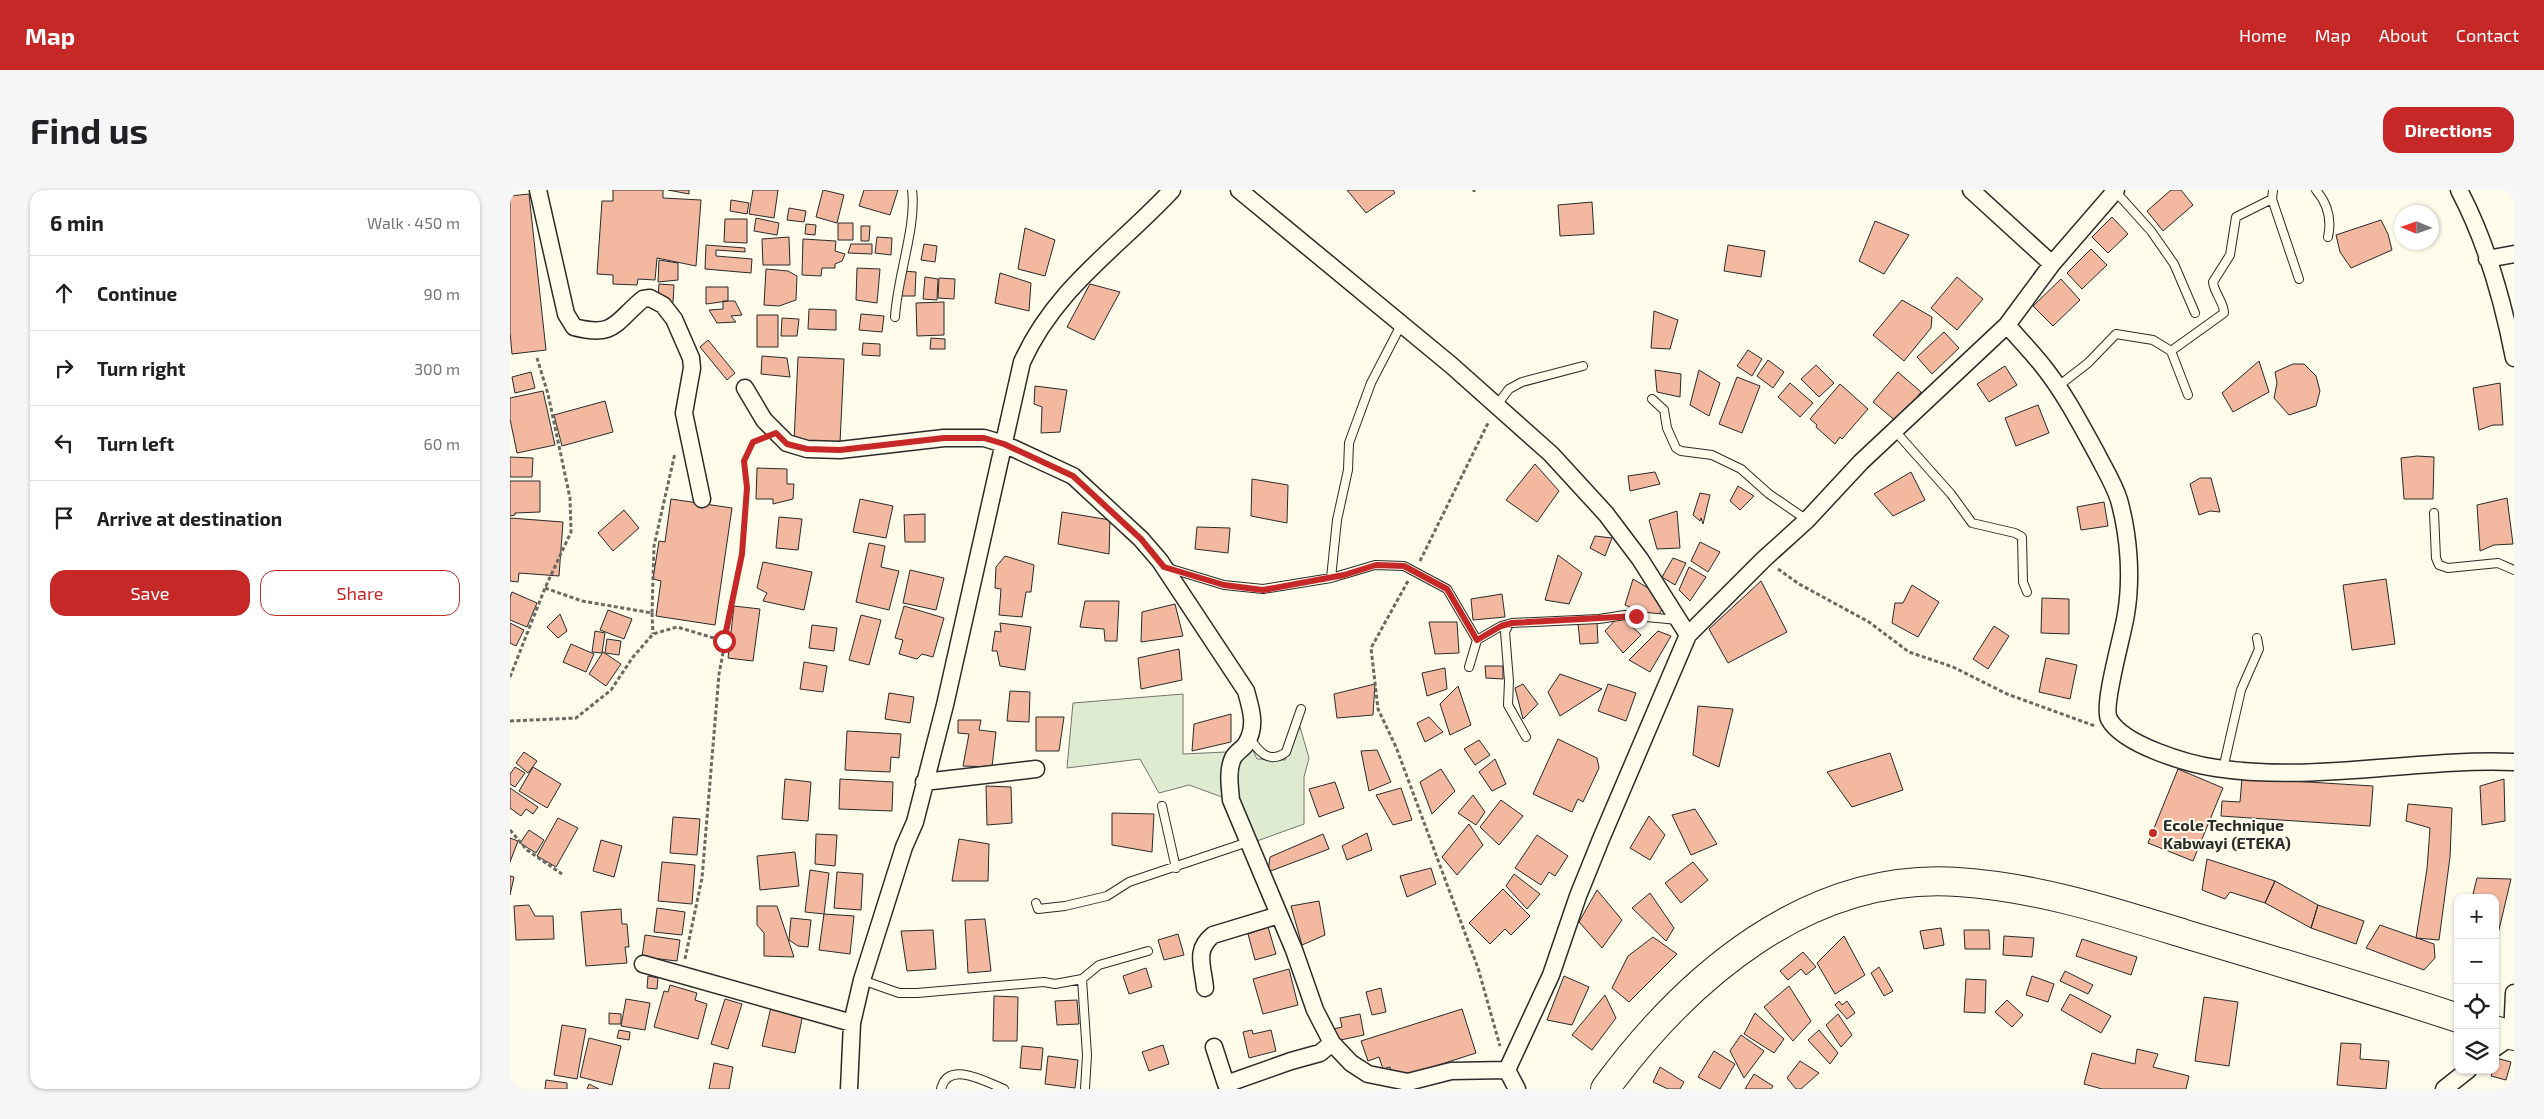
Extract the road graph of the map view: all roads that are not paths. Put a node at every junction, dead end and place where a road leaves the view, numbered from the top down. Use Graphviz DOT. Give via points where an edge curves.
graph roads {
  1 [pos="538,190"];
  2 [pos="912,190"];
  3 [pos="1172,190"];
  4 [pos="1239,190"];
  5 [pos="1971,190"];
  6 [pos="2115,190"];
  7 [pos="2273,190"];
  8 [pos="2316,190"];
  9 [pos="2459,190"];
  10 [pos="2272,199"];
  11 [pos="2328,237"];
  12 [pos="2514,254"];
  13 [pos="2487,259"];
  14 [pos="2052,264"];
  15 [pos="2300,279"];
  16 [pos="2195,313"];
  17 [pos="895,317"];
  18 [pos="1401,325"];
  19 [pos="2007,325"];
  20 [pos="2171,351"];
  21 [pos="2514,358"];
  22 [pos="1583,366"];
  23 [pos="2057,386"];
  24 [pos="745,388"];
  25 [pos="2188,395"];
  26 [pos="1652,399"];
  27 [pos="1497,404"];
  28 [pos="1895,431"];
  29 [pos="1004,444"];
  30 [pos="702,499"];
  31 [pos="2434,513"];
  32 [pos="1807,520"];
  33 [pos="1164,567"];
  34 [pos="2514,570"];
  35 [pos="1331,578"];
  36 [pos="2027,592"];
  37 [pos="1680,620"];
  38 [pos="1509,624"];
  39 [pos="1688,635"];
  40 [pos="2257,638"];
  41 [pos="1477,640"];
  42 [pos="1469,667"];
  43 [pos="1302,709"];
  44 [pos="1526,736"];
  45 [pos="1250,737"];
  46 [pos="2514,762"];
  47 [pos="2223,768"];
  48 [pos="1036,769"];
  49 [pos="924,782"];
  50 [pos="1162,806"];
  51 [pos="1248,842"];
  52 [pos="1176,868"];
  53 [pos="1036,903"];
  54 [pos="1279,915"];
  55 [pos="1148,951"];
  56 [pos="643,964"];
  57 [pos="1082,979"];
  58 [pos="862,980"];
  59 [pos="1206,988"];
  60 [pos="2514,993"];
  61 [pos="2454,1017"];
  62 [pos="852,1023"];
  63 [pos="2504,1038"];
  64 [pos="1332,1043"];
  65 [pos="1214,1047"];
  66 [pos="1507,1070"];
  67 [pos="2463,1074"];
  68 [pos="1224,1087"];
  69 [pos="849,1089"];
  70 [pos="941,1089"];
  71 [pos="1004,1089"];
  72 [pos="1085,1089"];
  73 [pos="1517,1089"];
  74 [pos="1605,1089"];
  75 [pos="2444,1089"];
  1 -- 30 [label="street" via="566,314 574,327 589,331 610,330 643,298 663,305 674,319 691,358 684,413"];
  2 -- 17 [label="lane" via="910,227 896,294"];
  3 -- 29 [label="street" via="1081,276 1042,325 1022,362"];
  4 -- 18 [label="street"];
  5 -- 14 [label="street"];
  6 -- 14 [label="street"];
  6 -- 16 [label="lane" via="2151,231 2174,264"];
  7 -- 10 [label="lane"];
  8 -- 11 [label="lane" via="2331,222"];
  9 -- 13 [label="street"];
  10 -- 15 [label="lane"];
  10 -- 20 [label="lane" via="2236,216 2230,255 2213,282 2224,313"];
  12 -- 13 [label="street"];
  13 -- 21 [label="street"];
  14 -- 19 [label="street"];
  18 -- 27 [label="street"];
  18 -- 35 [label="lane" via="1371,383 1349,443 1348,470 1337,520"];
  19 -- 23 [label="street"];
  19 -- 28 [label="street"];
  20 -- 23 [label="lane" via="2153,340 2116,334"];
  20 -- 25 [label="lane"];
  22 -- 27 [label="lane" via="1522,382 1509,389"];
  23 -- 47 [label="street" via="2081,424 2118,498 2127,541 2127,612 2108,695 2110,720 2131,738 2170,756"];
  24 -- 29 [label="street" via="764,420 787,444 807,449 840,450 944,438 984,438"];
  26 -- 32 [label="lane" via="1664,410 1667,428 1676,448 1712,455 1741,468 1769,494"];
  27 -- 37 [label="street" via="1551,454 1606,514"];
  28 -- 32 [label="street"];
  28 -- 36 [label="lane" via="1951,494 1972,523 2022,537 2023,582"];
  29 -- 33 [label="street" via="1073,476 1141,539"];
  29 -- 49 [label="street" via="962,638"];
  31 -- 34 [label="lane" via="2439,565 2448,568 2498,563"];
  32 -- 39 [label="street"];
  33 -- 35 [label="lane" via="1224,585 1263,590"];
  33 -- 45 [label="street" via="1246,691 1253,714"];
  35 -- 41 [label="lane" via="1368,566 1404,566 1447,589"];
  37 -- 38 [label="lane" via="1625,615"];
  37 -- 39 [label="street"];
  38 -- 41 [label="lane"];
  38 -- 44 [label="lane" via="1505,632 1508,705"];
  39 -- 66 [label="street" via="1578,896 1551,975"];
  40 -- 47 [label="lane" via="2259,649 2241,690"];
  41 -- 42 [label="lane"];
  43 -- 45 [label="lane" via="1286,752 1280,757 1267,757 1261,753"];
  45 -- 51 [label="street" via="1233,757 1229,777 1231,800"];
  46 -- 47 [label="street" via="2443,763 2319,772"];
  48 -- 49 [label="street"];
  49 -- 58 [label="street"];
  50 -- 52 [label="lane"];
  51 -- 52 [label="lane"];
  51 -- 54 [label="street"];
  52 -- 53 [label="lane" via="1129,882 1107,896 1087,902 1038,909"];
  54 -- 59 [label="street" via="1213,935 1205,942 1200,950"];
  54 -- 64 [label="street" via="1315,1010"];
  55 -- 57 [label="lane" via="1099,965"];
  56 -- 62 [label="street"];
  57 -- 58 [label="lane" via="1055,984 1044,982 917,993 899,993"];
  57 -- 72 [label="lane" via="1088,1055"];
  58 -- 62 [label="street"];
  60 -- 63 [label="street"];
  61 -- 74 [label="highway" via="2108,911 2004,888 1958,882 1923,882 1886,886 1851,895 1808,910 1773,928 1709,973 1681,998"];
  62 -- 69 [label="street"];
  64 -- 66 [label="street" via="1351,1063 1368,1074 1408,1082 1451,1070"];
  64 -- 68 [label="street" via="1320,1053 1291,1060"];
  65 -- 68 [label="street"];
  66 -- 73 [label="street"];
  67 -- 75 [label="street"];
  70 -- 71 [label="lane" via="946,1078 954,1074 982,1079"];
}
